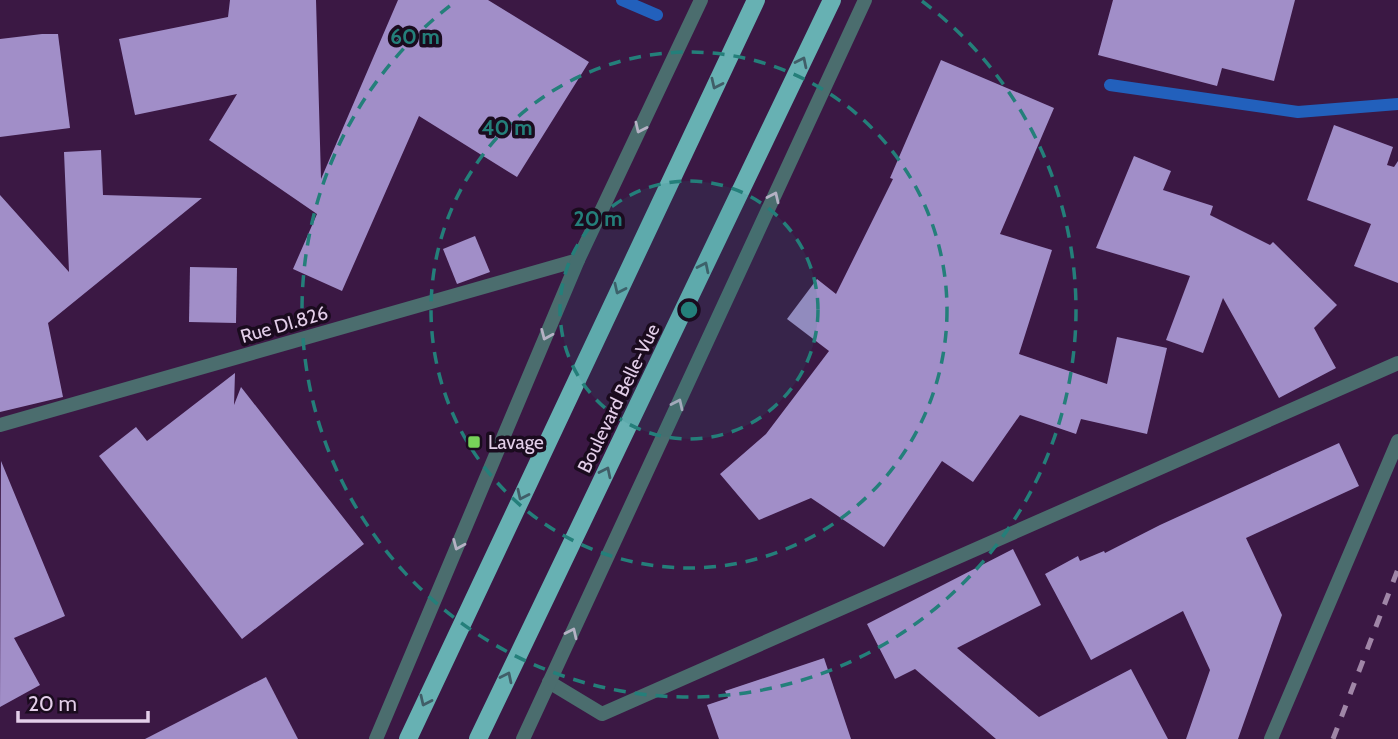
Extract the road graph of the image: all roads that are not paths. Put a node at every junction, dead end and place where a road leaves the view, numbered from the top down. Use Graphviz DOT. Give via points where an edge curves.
graph roads {
  1 [pos="701,0"];
  2 [pos="756,0"];
  3 [pos="832,0"];
  4 [pos="865,0"];
  5 [pos="578,260"];
  6 [pos="1398,363"];
  7 [pos="0,425"];
  8 [pos="1398,442"];
  9 [pos="549,682"];
  10 [pos="376,739"];
  11 [pos="408,739"];
  12 [pos="478,739"];
  13 [pos="523,739"];
  14 [pos="1271,739"];
  1 -- 5 [label="street, one-way"];
  2 -- 11 [label="main road, one-way"];
  12 -- 3 [label="main road, Boulevard Belle-Vue, one-way"];
  9 -- 4 [label="street, one-way"];
  5 -- 7 [label="street, Rue DI.826"];
  5 -- 10 [label="street, one-way"];
  6 -- 9 [label="street" via="602,714"];
  8 -- 14 [label="street"];
  9 -- 13 [label="street"];
}
